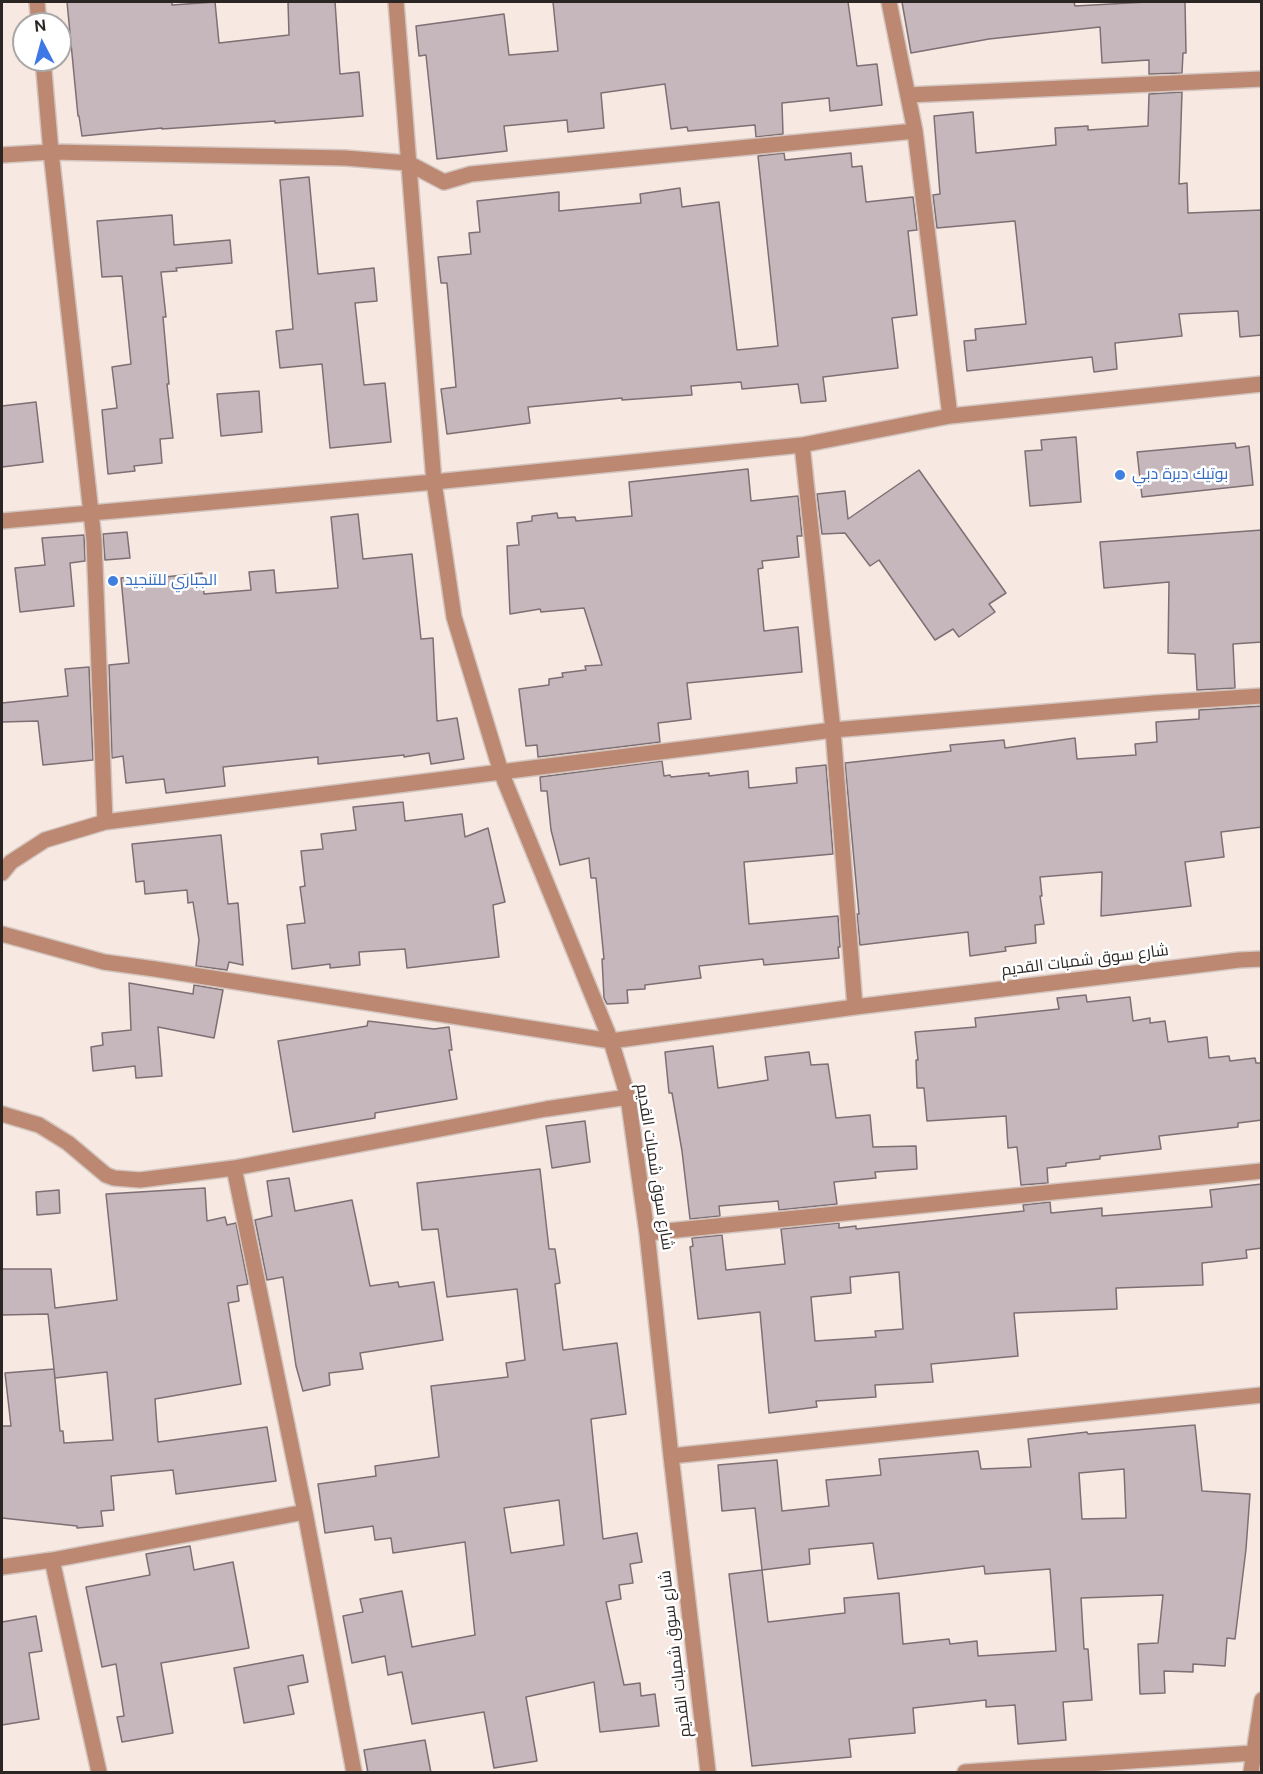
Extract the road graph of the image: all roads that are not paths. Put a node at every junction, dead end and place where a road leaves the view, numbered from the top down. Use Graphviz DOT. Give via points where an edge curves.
graph roads {
  1 [pos="396,2"];
  2 [pos="889,2"];
  3 [pos="44,72"];
  4 [pos="1262,79"];
  5 [pos="908,95"];
  6 [pos="915,131"];
  7 [pos="51,152"];
  8 [pos="2,155"];
  9 [pos="408,163"];
  10 [pos="1262,384"];
  11 [pos="950,416"];
  12 [pos="802,445"];
  13 [pos="434,482"];
  14 [pos="91,512"];
  15 [pos="2,521"];
  16 [pos="1262,696"];
  17 [pos="833,730"];
  18 [pos="501,772"];
  19 [pos="105,822"];
  20 [pos="2,873"];
  21 [pos="2,934"];
  22 [pos="1262,959"];
  23 [pos="855,1007"];
  24 [pos="611,1041"];
  25 [pos="628,1097"];
  26 [pos="2,1114"];
  27 [pos="234,1168"];
  28 [pos="1262,1171"];
  29 [pos="647,1233"];
  30 [pos="1262,1395"];
  31 [pos="671,1456"];
  32 [pos="305,1512"];
  33 [pos="52,1560"];
  34 [pos="2,1567"];
  35 [pos="1262,1700"];
  36 [pos="1253,1753"];
  37 [pos="99,1773"];
  38 [pos="354,1773"];
  39 [pos="708,1773"];
  40 [pos="965,1773"];
  41 [pos="1251,1773"];
  1 -- 9 [label="street"];
  2 -- 5 [label="street"];
  3 -- 7 [label="street"];
  4 -- 5 [label="street"];
  5 -- 6 [label="street"];
  6 -- 9 [label="street" via="471,174 444,182"];
  6 -- 11 [label="street"];
  7 -- 8 [label="street"];
  7 -- 9 [label="street" via="345,158"];
  7 -- 14 [label="street"];
  9 -- 13 [label="street"];
  10 -- 11 [label="street"];
  11 -- 12 [label="street"];
  12 -- 13 [label="street"];
  12 -- 17 [label="street"];
  13 -- 14 [label="street"];
  13 -- 18 [label="street" via="454,617"];
  14 -- 15 [label="street"];
  14 -- 19 [label="street"];
  16 -- 17 [label="street"];
  17 -- 18 [label="street"];
  17 -- 23 [label="street"];
  18 -- 19 [label="street"];
  18 -- 24 [label="street"];
  19 -- 20 [label="street" via="45,840 11,862"];
  21 -- 24 [label="street" via="104,962"];
  22 -- 23 [label="street, شارع سوق شمبات القديم"];
  23 -- 24 [label="street, شارع سوق شمبات القديم"];
  24 -- 25 [label="street, شارع سوق شمبات القديم"];
  25 -- 27 [label="street" via="546,1108"];
  25 -- 29 [label="street, شارع سوق شمبات القديم"];
  26 -- 27 [label="street" via="39,1125 114,1178 140,1180"];
  27 -- 32 [label="street"];
  28 -- 29 [label="street"];
  29 -- 31 [label="street, شارع سوق شمبات القديم"];
  30 -- 31 [label="street"];
  31 -- 39 [label="street, شارع سوق شمبات القديم"];
  32 -- 33 [label="street"];
  32 -- 38 [label="street"];
  33 -- 34 [label="street"];
  33 -- 37 [label="street"];
  35 -- 36 [label="street"];
  36 -- 40 [label="street"];
  36 -- 41 [label="street"];
}
